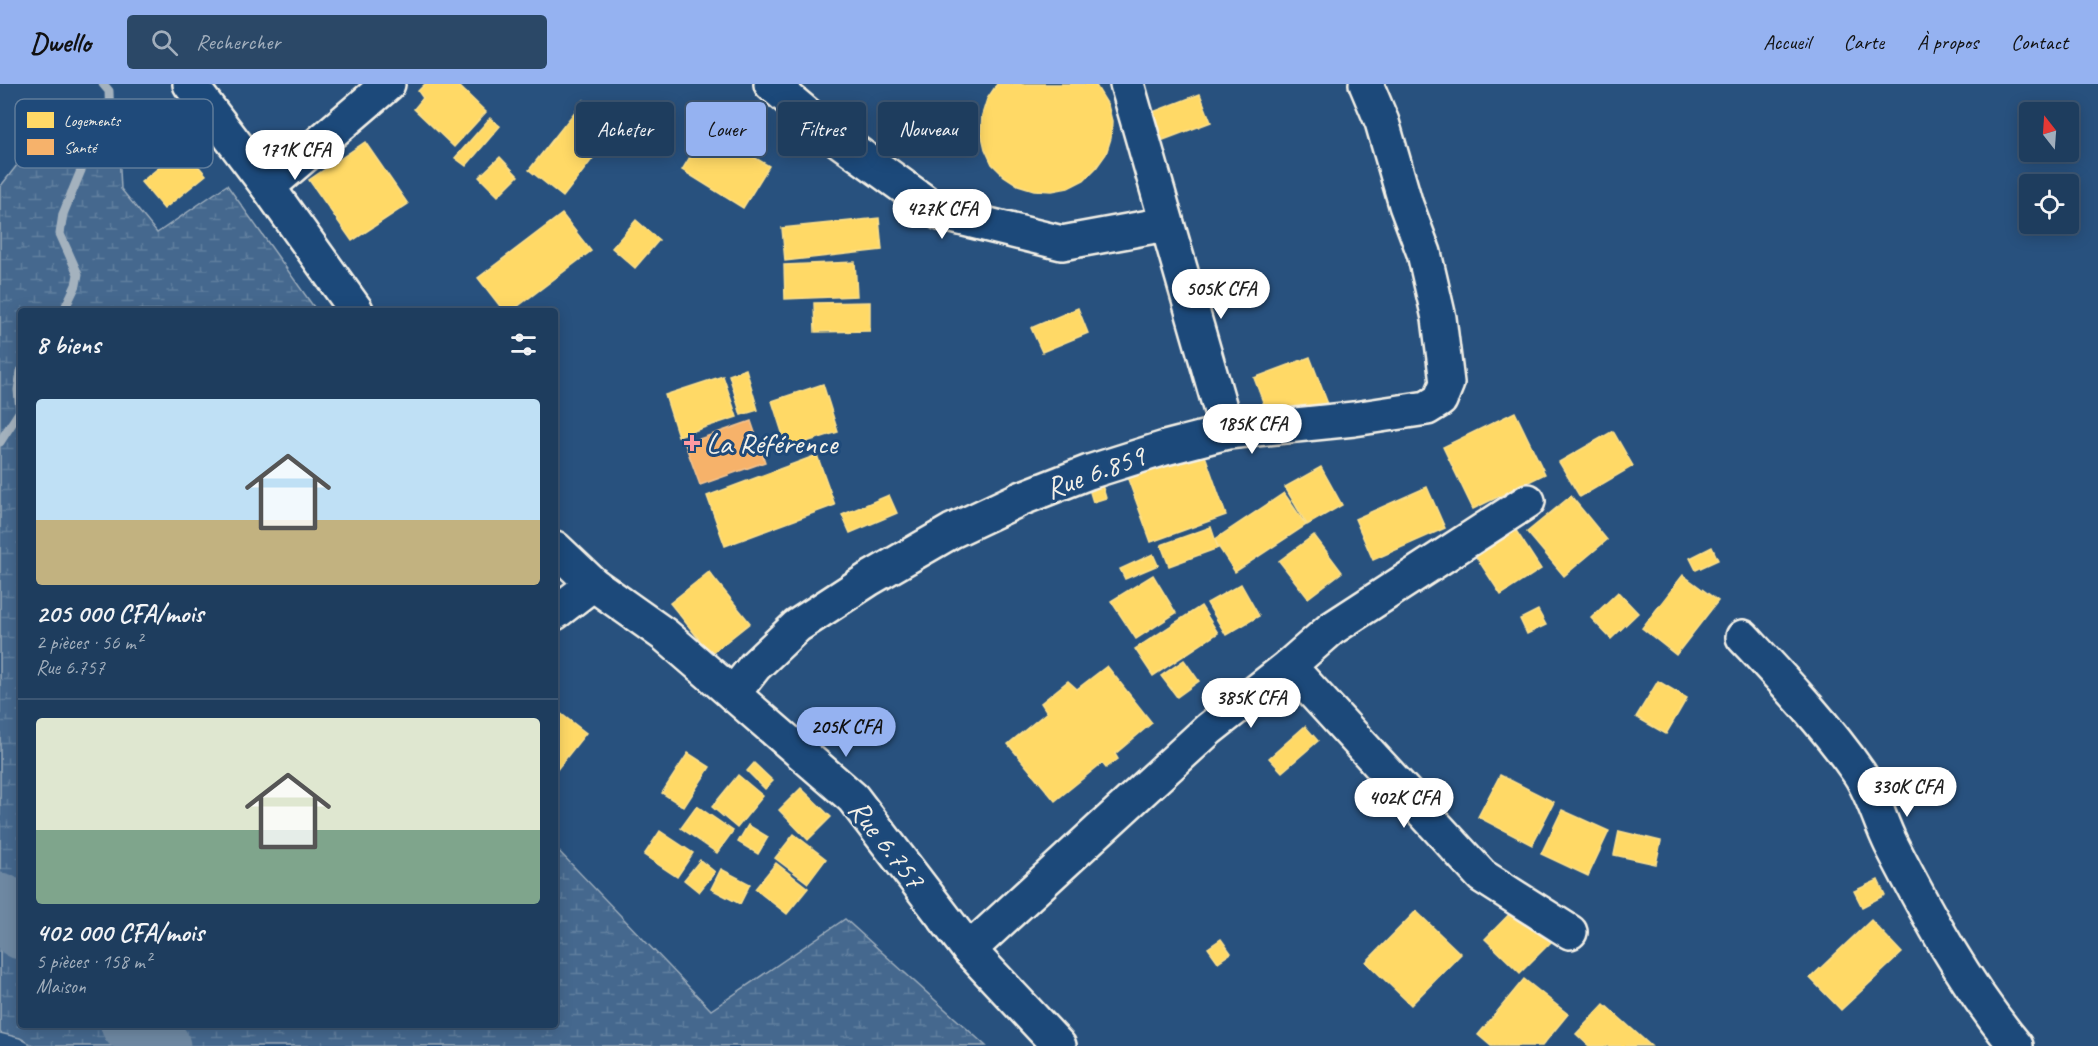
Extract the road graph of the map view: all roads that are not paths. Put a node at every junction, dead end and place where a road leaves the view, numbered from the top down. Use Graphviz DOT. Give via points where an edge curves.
graph roads {
  1 [pos="190,84"];
  2 [pos="388,84"];
  3 [pos="771,84"];
  4 [pos="1127,84"];
  5 [pos="1366,84"];
  6 [pos="201,99"];
  7 [pos="213,114"];
  8 [pos="268,187"];
  9 [pos="1166,224"];
  10 [pos="355,308"];
  11 [pos="1227,432"];
  12 [pos="1528,501"];
  13 [pos="558,551"];
  14 [pos="593,584"];
  15 [pos="558,611"];
  16 [pos="1743,637"];
  17 [pos="1289,666"];
  18 [pos="733,694"];
  19 [pos="1570,932"];
  20 [pos="969,950"];
  21 [pos="1059,1046"];
  22 [pos="2016,1046"];
  1 -- 6 [label="street"];
  2 -- 8 [label="street"];
  3 -- 9 [label="street" via="829,133 940,213 1062,243"];
  4 -- 9 [label="street"];
  5 -- 11 [label="street, Rue 6.859" via="1424,253 1439,318 1447,382 1440,400 1427,408 1354,419"];
  7 -- 8 [label="street"];
  8 -- 10 [label="street"];
  9 -- 11 [label="street"];
  11 -- 18 [label="street, Rue 6.859" via="1089,472 952,531 797,626 755,666"];
  12 -- 17 [label="street" via="1330,629"];
  13 -- 14 [label="street, Rue 6.757"];
  14 -- 15 [label="street"];
  14 -- 18 [label="street, Rue 6.757" via="665,635"];
  16 -- 22 [label="street" via="1802,701 1860,775 1891,843 1949,950"];
  17 -- 19 [label="street" via="1482,876"];
  17 -- 20 [label="street" via="1209,729"];
  18 -- 20 [label="street, Rue 6.757" via="853,798"];
  20 -- 21 [label="street, Rue 6.757"];
}
